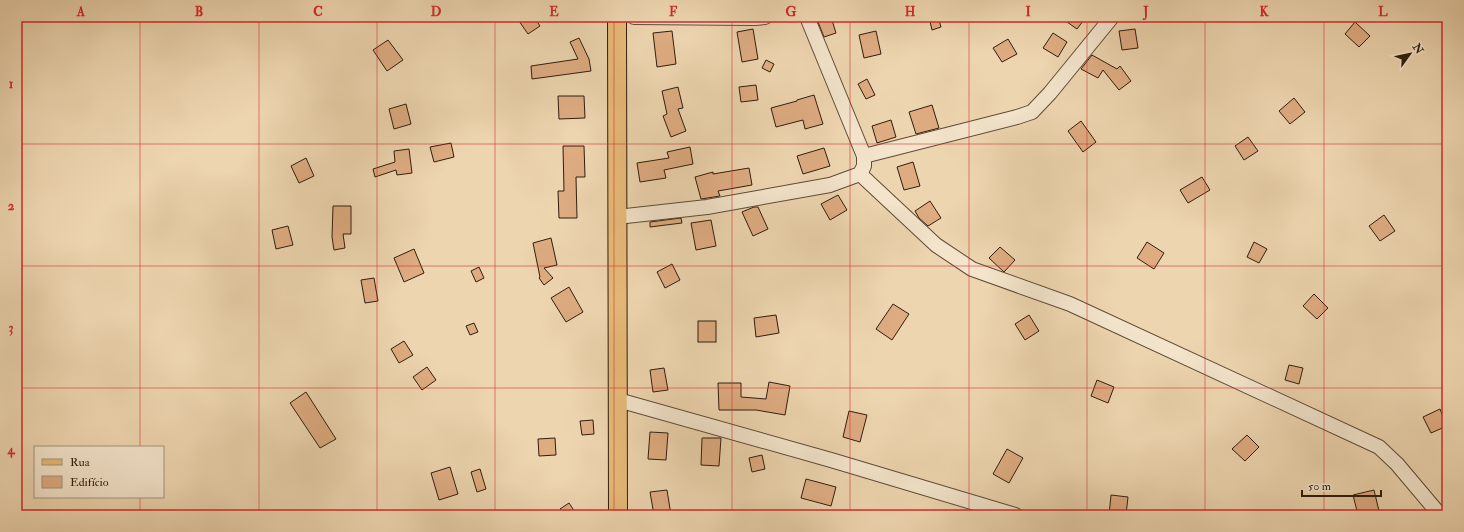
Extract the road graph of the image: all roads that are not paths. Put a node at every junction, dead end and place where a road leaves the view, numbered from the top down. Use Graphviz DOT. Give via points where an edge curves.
graph roads {
  1 [pos="617,17"];
  2 [pos="634,17"];
  3 [pos="765,17"];
  4 [pos="807,17"];
  5 [pos="1112,17"];
  6 [pos="864,156"];
  7 [pos="860,174"];
  8 [pos="617,217"];
  9 [pos="618,400"];
  10 [pos="618,515"];
  11 [pos="1015,515"];
  12 [pos="1440,515"];
  1 -- 8 [label="main road"];
  2 -- 3 [label="street"];
  4 -- 6 [label="street"];
  5 -- 6 [label="street" via="1032,112"];
  6 -- 7 [label="street" via="864,166"];
  7 -- 8 [label="street" via="830,185 707,207"];
  7 -- 12 [label="street" via="936,245 972,269 1070,304 1379,447 1397,464"];
  8 -- 9 [label="main road"];
  9 -- 10 [label="main road"];
  9 -- 11 [label="street"];
}
